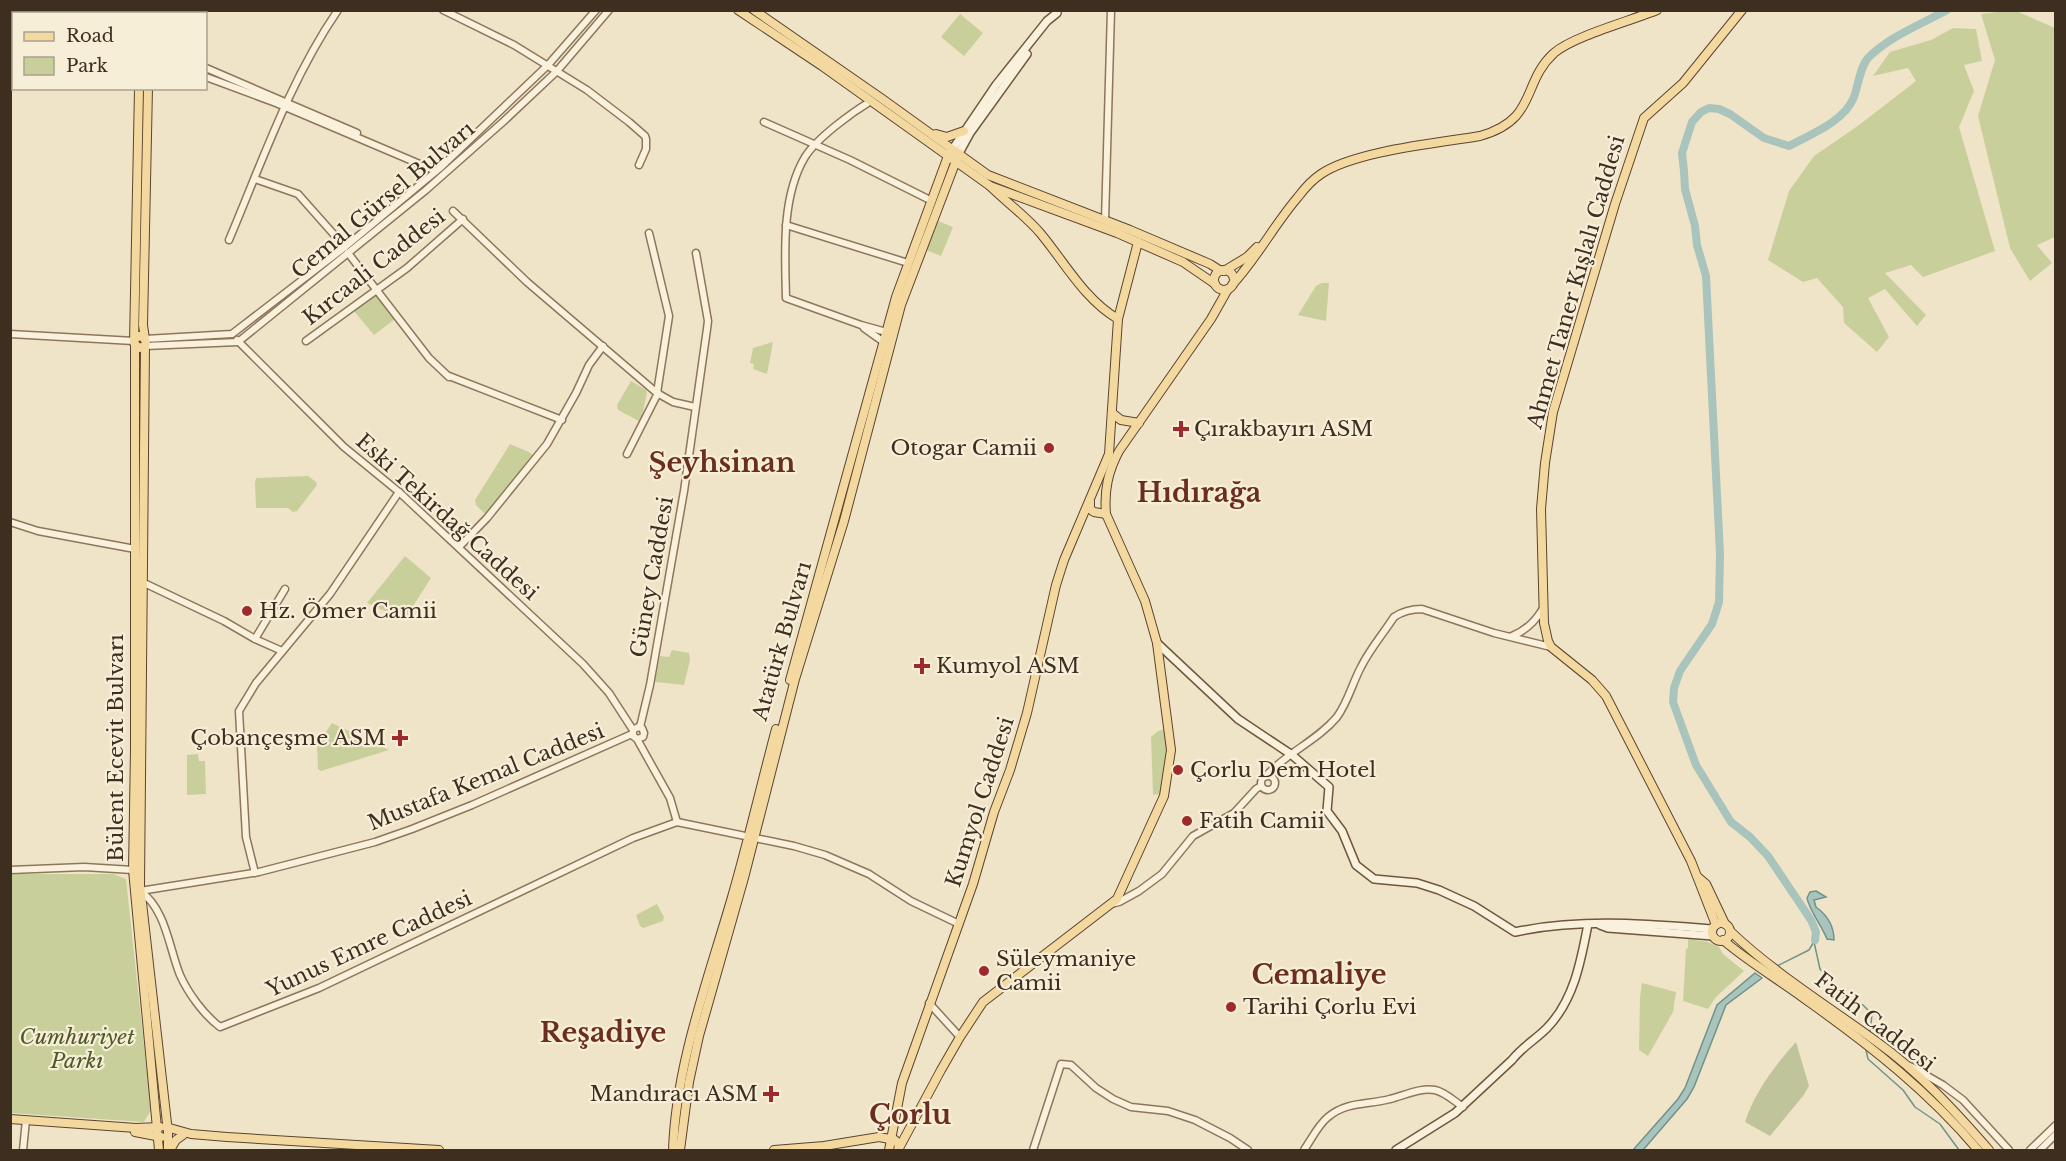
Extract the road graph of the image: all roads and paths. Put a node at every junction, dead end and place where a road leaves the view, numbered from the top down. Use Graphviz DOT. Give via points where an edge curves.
graph roads {
  1 [pos="338,10"];
  2 [pos="443,10"];
  3 [pos="596,10"];
  4 [pos="609,10"];
  5 [pos="738,10"];
  6 [pos="754,10"];
  7 [pos="1111,10"];
  8 [pos="1657,10"];
  9 [pos="1742,10"];
  10 [pos="1058,12"];
  11 [pos="548,66"];
  12 [pos="207,68"];
  13 [pos="557,71"];
  14 [pos="207,77"];
  15 [pos="140,90"];
  16 [pos="148,90"];
  17 [pos="871,101"];
  18 [pos="286,105"];
  19 [pos="764,122"];
  20 [pos="964,131"];
  21 [pos="357,133"];
  22 [pos="932,133"];
  23 [pos="928,142"];
  24 [pos="814,146"];
  25 [pos="954,154"];
  26 [pos="639,165"];
  27 [pos="967,170"];
  28 [pos="436,171"];
  29 [pos="947,171"];
  30 [pos="255,179"];
  31 [pos="990,186"];
  32 [pos="1026,200"];
  33 [pos="932,201"];
  34 [pos="453,211"];
  35 [pos="1023,217"];
  36 [pos="463,219"];
  37 [pos="1105,221"];
  38 [pos="786,225"];
  39 [pos="1277,226"];
  40 [pos="649,233"];
  41 [pos="1139,238"];
  42 [pos="229,240"];
  43 [pos="347,250"];
  44 [pos="696,253"];
  45 [pos="908,263"];
  46 [pos="1222,271"];
  47 [pos="1215,284"];
  48 [pos="1230,287"];
  49 [pos="376,291"];
  50 [pos="1118,319"];
  51 [pos="861,325"];
  52 [pos="889,333"];
  53 [pos="10,334"];
  54 [pos="232,334"];
  55 [pos="306,341"];
  56 [pos="134,342"];
  57 [pos="145,342"];
  58 [pos="238,342"];
  59 [pos="886,343"];
  60 [pos="603,346"];
  61 [pos="657,393"];
  62 [pos="695,407"];
  63 [pos="1112,413"];
  64 [pos="562,420"];
  65 [pos="1139,423"];
  66 [pos="1112,424"];
  67 [pos="1132,432"];
  68 [pos="627,454"];
  69 [pos="399,492"];
  70 [pos="1090,498"];
  71 [pos="1106,514"];
  72 [pos="10,522"];
  73 [pos="459,548"];
  74 [pos="135,549"];
  75 [pos="142,582"];
  76 [pos="285,589"];
  77 [pos="1542,610"];
  78 [pos="1512,636"];
  79 [pos="255,639"];
  80 [pos="1157,643"];
  81 [pos="1551,647"];
  82 [pos="282,651"];
  83 [pos="635,733"];
  84 [pos="1292,755"];
  85 [pos="1280,763"];
  86 [pos="1266,776"];
  87 [pos="1275,779"];
  88 [pos="1259,787"];
  89 [pos="677,822"];
  90 [pos="751,837"];
  91 [pos="136,859"];
  92 [pos="10,870"];
  93 [pos="133,870"];
  94 [pos="255,873"];
  95 [pos="138,889"];
  96 [pos="1111,904"];
  97 [pos="958,924"];
  98 [pos="1588,924"];
  99 [pos="1598,925"];
  100 [pos="1717,928"];
  101 [pos="1730,931"];
  102 [pos="1703,935"];
  103 [pos="1723,940"];
  104 [pos="1731,947"];
  105 [pos="1753,958"];
  106 [pos="929,1003"];
  107 [pos="960,1037"];
  108 [pos="1876,1046"];
  109 [pos="1901,1060"];
  110 [pos="156,1100"];
  111 [pos="1462,1107"];
  112 [pos="165,1112"];
  113 [pos="10,1121"];
  114 [pos="25,1122"];
  115 [pos="2055,1125"];
  116 [pos="135,1130"];
  117 [pos="162,1132"];
  118 [pos="186,1134"];
  119 [pos="2055,1134"];
  120 [pos="891,1137"];
  121 [pos="904,1138"];
  122 [pos="23,1150"];
  123 [pos="159,1150"];
  124 [pos="169,1150"];
  125 [pos="439,1150"];
  126 [pos="673,1150"];
  127 [pos="680,1150"];
  128 [pos="774,1150"];
  129 [pos="889,1150"];
  130 [pos="899,1150"];
  131 [pos="1033,1150"];
  132 [pos="1248,1150"];
  133 [pos="1304,1150"];
  134 [pos="1396,1150"];
  135 [pos="1978,1150"];
  136 [pos="1989,1150"];
  137 [pos="2010,1150"];
  138 [pos="2030,1150"];
  139 [pos="2040,1150"];
  1 -- 18 [label="street"];
  2 -- 11 [label="street"];
  3 -- 11 [label="street, Cemal Gürsel Bulvarı"];
  4 -- 13 [label="street, Cemal Gürsel Bulvarı"];
  5 -- 17 [label="main road"];
  6 -- 22 [label="main road"];
  7 -- 37 [label="street"];
  8 -- 39 [label="main road" via="1556,51 1544,63 1519,113 1505,126 1480,136 1390,152 1330,169 1306,187"];
  9 -- 77 [label="main road, Ahmet Taner Kışlalı Caddesi" via="1683,83 1644,118 1615,204 1559,387 1548,439 1541,508"];
  10 -- 20 [label="main road" via="1011,66"];
  10 -- 25 [label="main road"];
  11 -- 13 [label="street"];
  11 -- 28 [label="street, Cemal Gürsel Bulvarı"];
  12 -- 18 [label="street"];
  13 -- 26 [label="street" via="645,136 646,149"];
  13 -- 43 [label="street, Cemal Gürsel Bulvarı" via="438,179"];
  14 -- 18 [label="street"];
  15 -- 56 [label="main road, Bülent Ecevit Bulvarı"];
  16 -- 57 [label="main road, Bülent Ecevit Bulvarı"];
  17 -- 23 [label="main road"];
  17 -- 24 [label="street" via="843,119"];
  18 -- 21 [label="street"];
  18 -- 28 [label="street"];
  18 -- 30 [label="street"];
  19 -- 24 [label="street"];
  20 -- 22 [label="main road" via="947,137"];
  20 -- 25 [label="main road"];
  22 -- 25 [label="main road"];
  23 -- 25 [label="main road"];
  23 -- 29 [label="main road"];
  24 -- 33 [label="street"];
  24 -- 38 [label="street" via="794,184"];
  25 -- 27 [label="main road"];
  25 -- 29 [label="main road, Atatürk Bulvarı"];
  25 -- 37 [label="main road" via="988,175"];
  27 -- 29 [label="main road"];
  27 -- 31 [label="main road"];
  28 -- 43 [label="street, Cemal Gürsel Bulvarı"];
  29 -- 33 [label="main road, Atatürk Bulvarı"];
  29 -- 52 [label="main road, Atatürk Bulvarı"];
  30 -- 42 [label="street"];
  30 -- 43 [label="street" via="298,194"];
  31 -- 32 [label="main road"];
  31 -- 35 [label="main road"];
  32 -- 35 [label="main road" via="1021,205"];
  32 -- 41 [label="main road"];
  33 -- 45 [label="main road, Atatürk Bulvarı"];
  34 -- 36 [label="street"];
  35 -- 50 [label="main road" via="1077,282"];
  36 -- 49 [label="street, Kırcaali Caddesi"];
  36 -- 60 [label="street" via="513,269"];
  37 -- 41 [label="main road"];
  38 -- 45 [label="street"];
  38 -- 51 [label="street" via="786,298"];
  39 -- 46 [label="main road" via="1253,252"];
  39 -- 48 [label="main road" via="1250,266"];
  40 -- 61 [label="street" via="669,316"];
  41 -- 46 [label="main road"];
  41 -- 47 [label="main road"];
  41 -- 50 [label="main road, Kumyol Caddesi"];
  43 -- 49 [label="street"];
  43 -- 54 [label="street, Cemal Gürsel Bulvarı"];
  43 -- 58 [label="street, Cemal Gürsel Bulvarı"];
  44 -- 62 [label="street, Güney Caddesi" via="708,321"];
  45 -- 52 [label="main road, Atatürk Bulvarı"];
  46 -- 47 [label="main road" via="1216,275"];
  46 -- 48 [label="main road" via="1232,275"];
  47 -- 48 [label="main road" via="1222,290"];
  48 -- 65 [label="main road"];
  49 -- 55 [label="street, Kırcaali Caddesi"];
  49 -- 64 [label="street" via="449,377"];
  50 -- 63 [label="main road, Kumyol Caddesi"];
  51 -- 52 [label="street"];
  51 -- 59 [label="street"];
  52 -- 59 [label="main road, Atatürk Bulvarı"];
  53 -- 56 [label="street"];
  54 -- 57 [label="street"];
  54 -- 58 [label="street, Eski Tekirdağ Caddesi"];
  56 -- 57 [label="main road" via="139,336"];
  56 -- 74 [label="main road, Bülent Ecevit Bulvarı"];
  57 -- 58 [label="street"];
  57 -- 75 [label="main road, Bülent Ecevit Bulvarı"];
  58 -- 69 [label="street, Eski Tekirdağ Caddesi" via="344,447"];
  59 -- 90 [label="main road, Atatürk Bulvarı"];
  60 -- 61 [label="street"];
  60 -- 64 [label="street" via="589,364"];
  61 -- 62 [label="street"];
  61 -- 68 [label="street"];
  62 -- 83 [label="street, Güney Caddesi" via="650,685"];
  63 -- 65 [label="main road" via="1120,420"];
  63 -- 66 [label="main road, Kumyol Caddesi"];
  64 -- 73 [label="street" via="547,444"];
  65 -- 67 [label="main road"];
  66 -- 67 [label="main road" via="1124,425"];
  66 -- 70 [label="main road, Kumyol Caddesi" via="1109,454"];
  67 -- 71 [label="main road" via="1107,475"];
  69 -- 73 [label="street, Eski Tekirdağ Caddesi"];
  69 -- 82 [label="street" via="330,594"];
  70 -- 71 [label="main road" via="1090,509"];
  70 -- 97 [label="main road, Kumyol Caddesi" via="1056,585 1028,713"];
  71 -- 80 [label="main road" via="1145,601"];
  72 -- 74 [label="street"];
  73 -- 83 [label="street, Eski Tekirdağ Caddesi" via="583,664 609,693"];
  74 -- 91 [label="main road, Bülent Ecevit Bulvarı"];
  75 -- 79 [label="street"];
  75 -- 91 [label="main road, Bülent Ecevit Bulvarı"];
  76 -- 79 [label="street"];
  77 -- 78 [label="street" via="1523,632"];
  77 -- 81 [label="main road, Ahmet Taner Kışlalı Caddesi"];
  78 -- 81 [label="street"];
  78 -- 84 [label="street" via="1422,609 1400,613 1368,654 1337,716"];
  79 -- 82 [label="street"];
  80 -- 84 [label="main road" via="1238,719"];
  80 -- 96 [label="main road" via="1171,750 1164,796 1117,899"];
  81 -- 100 [label="main road, Fatih Caddesi" via="1606,696 1699,878 1706,884"];
  82 -- 94 [label="street" via="239,711 246,837"];
  83 -- 89 [label="street, Eski Tekirdağ Caddesi" via="670,798"];
  83 -- 94 [label="street, Mustafa Kemal Caddesi" via="412,829"];
  84 -- 85 [label="street"];
  84 -- 98 [label="main road" via="1329,787 1327,811 1342,831 1356,865 1374,879 1417,883 1438,890 1474,906 1515,932"];
  85 -- 86 [label="street"];
  85 -- 87 [label="street"];
  86 -- 87 [label="street"];
  86 -- 88 [label="street"];
  87 -- 88 [label="street" via="1272,790"];
  88 -- 96 [label="street" via="1234,813 1193,836 1162,874"];
  89 -- 90 [label="street"];
  89 -- 95 [label="street, Yunus Emre Caddesi" via="633,838 319,988 223,1027 211,1021 181,976 163,924 152,903"];
  90 -- 97 [label="street" via="836,860"];
  90 -- 126 [label="main road, Atatürk Bulvarı" via="692,1033 677,1106"];
  90 -- 127 [label="main road, Atatürk Bulvarı" via="699,1036"];
  91 -- 93 [label="main road"];
  91 -- 95 [label="main road, Bülent Ecevit Bulvarı"];
  92 -- 93 [label="street"];
  93 -- 95 [label="main road"];
  94 -- 95 [label="street, Mustafa Kemal Caddesi"];
  95 -- 110 [label="main road, Bülent Ecevit Bulvarı"];
  95 -- 112 [label="main road, Bülent Ecevit Bulvarı"];
  96 -- 107 [label="main road" via="983,1002"];
  97 -- 106 [label="main road, Kumyol Caddesi"];
  98 -- 99 [label="main road"];
  98 -- 111 [label="main road" via="1570,996 1547,1028"];
  99 -- 100 [label="main road" via="1612,922"];
  99 -- 102 [label="main road"];
  100 -- 101 [label="main road, Fatih Caddesi"];
  100 -- 102 [label="main road"];
  100 -- 103 [label="main road, Fatih Caddesi" via="1719,940"];
  101 -- 103 [label="main road"];
  101 -- 105 [label="main road, Fatih Caddesi"];
  102 -- 104 [label="main road"];
  103 -- 104 [label="main road, Fatih Caddesi"];
  104 -- 105 [label="main road, Fatih Caddesi"];
  105 -- 108 [label="main road, Fatih Caddesi"];
  106 -- 107 [label="street"];
  106 -- 120 [label="main road, Kumyol Caddesi" via="902,1083"];
  107 -- 121 [label="main road"];
  108 -- 109 [label="main road, Fatih Caddesi"];
  108 -- 135 [label="main road, Fatih Caddesi"];
  109 -- 136 [label="main road, Fatih Caddesi"];
  109 -- 137 [label="street" via="1963,1100"];
  110 -- 116 [label="main road" via="150,1121"];
  110 -- 117 [label="main road, Bülent Ecevit Bulvarı"];
  111 -- 133 [label="street" via="1434,1090 1358,1103 1326,1118"];
  111 -- 134 [label="main road"];
  112 -- 117 [label="main road, Bülent Ecevit Bulvarı"];
  112 -- 118 [label="main road" via="171,1123"];
  113 -- 114 [label="main road"];
  114 -- 116 [label="main road"];
  114 -- 122 [label="street"];
  115 -- 138 [label="street"];
  116 -- 117 [label="main road"];
  116 -- 123 [label="main road" via="151,1138"];
  117 -- 118 [label="main road"];
  117 -- 123 [label="main road, Bülent Ecevit Bulvarı"];
  117 -- 124 [label="main road, Bülent Ecevit Bulvarı"];
  118 -- 124 [label="main road"];
  118 -- 125 [label="main road"];
  119 -- 139 [label="street"];
  120 -- 121 [label="main road"];
  120 -- 128 [label="main road"];
  120 -- 129 [label="main road, Kumyol Caddesi"];
  120 -- 130 [label="main road"];
  121 -- 130 [label="main road"];
  131 -- 132 [label="street" via="1061,1064 1071,1065 1113,1099 1131,1107 1168,1111 1195,1120"];
}
